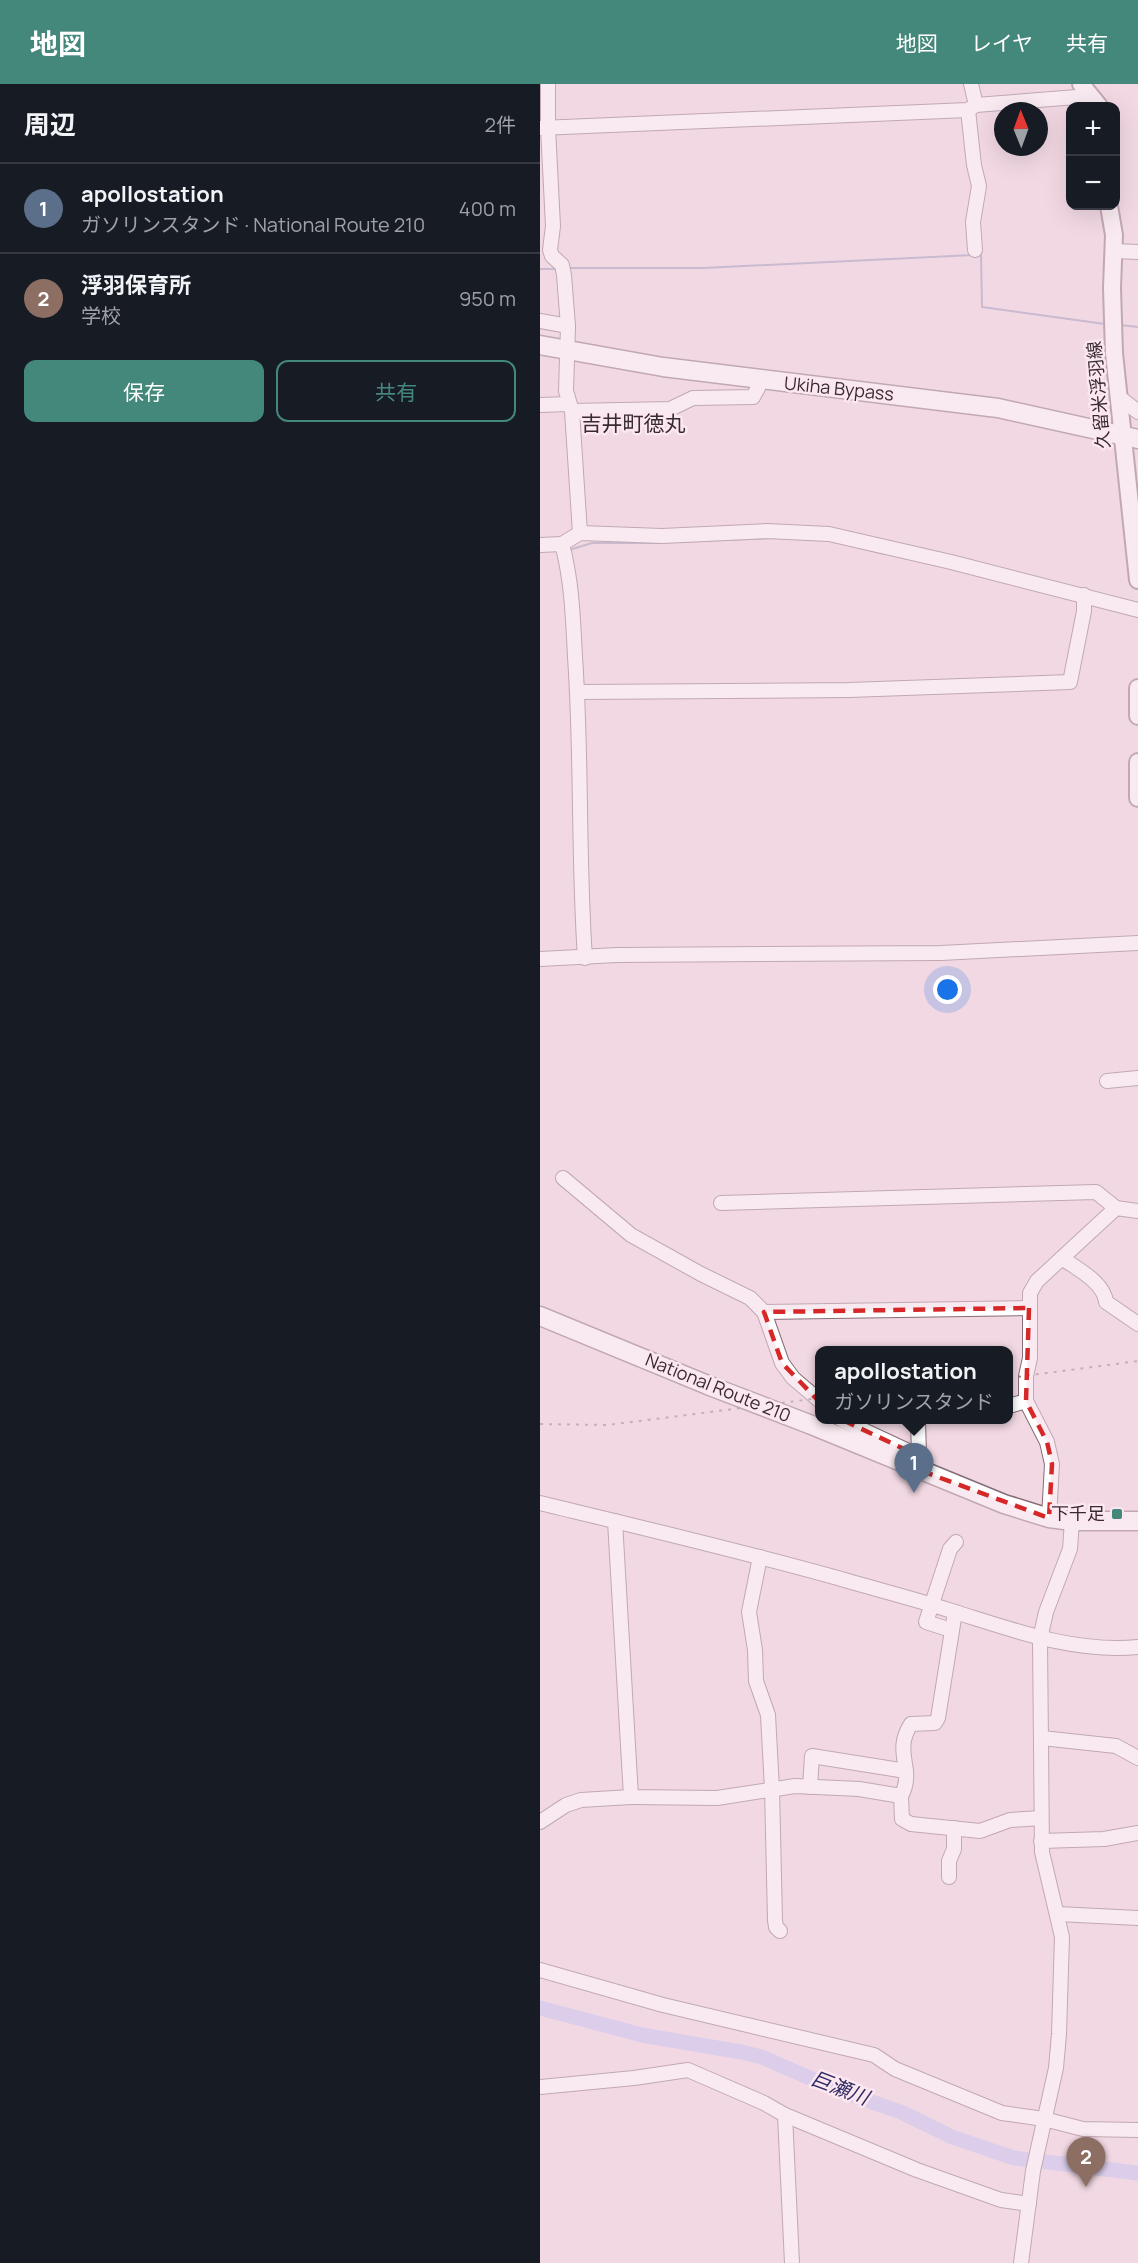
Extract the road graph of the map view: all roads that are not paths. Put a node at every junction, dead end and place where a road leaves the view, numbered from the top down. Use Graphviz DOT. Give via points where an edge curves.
graph roads {
  1 [pos="548,84"];
  2 [pos="971,84"];
  3 [pos="1090,96"];
  4 [pos="972,108"];
  5 [pos="544,128"];
  6 [pos="1109,210"];
  7 [pos="975,250"];
  8 [pos="1114,251"];
  9 [pos="1138,252"];
  10 [pos="540,321"];
  11 [pos="568,326"];
  12 [pos="540,345"];
  13 [pos="567,351"];
  14 [pos="758,388"];
  15 [pos="1119,397"];
  16 [pos="540,405"];
  17 [pos="571,407"];
  18 [pos="1138,412"];
  19 [pos="1130,437"];
  20 [pos="580,533"];
  21 [pos="540,545"];
  22 [pos="563,550"];
  23 [pos="1138,580"];
  24 [pos="1084,595"];
  25 [pos="1138,610"];
  26 [pos="1138,688"];
  27 [pos="578,692"];
  28 [pos="1138,716"];
  29 [pos="1138,762"];
  30 [pos="1138,798"];
  31 [pos="1138,943"];
  32 [pos="585,958"];
  33 [pos="540,959"];
  34 [pos="1138,1078"];
  35 [pos="1107,1081"];
  36 [pos="563,1178"];
  37 [pos="721,1203"];
  38 [pos="1116,1208"];
  39 [pos="1138,1211"];
  40 [pos="1062,1258"];
  41 [pos="1029,1308"];
  42 [pos="764,1312"];
  43 [pos="540,1316"];
  44 [pos="1138,1324"];
  45 [pos="815,1397"];
  46 [pos="1026,1401"];
  47 [pos="1013,1405"];
  48 [pos="851,1424"];
  49 [pos="918,1424"];
  50 [pos="919,1463"];
  51 [pos="540,1503"];
  52 [pos="1049,1518"];
  53 [pos="615,1521"];
  54 [pos="1072,1521"];
  55 [pos="1138,1521"];
  56 [pos="956,1542"];
  57 [pos="760,1557"];
  58 [pos="931,1605"];
  59 [pos="955,1612"];
  60 [pos="951,1630"];
  61 [pos="1040,1639"];
  62 [pos="1138,1647"];
  63 [pos="1042,1738"];
  64 [pos="1138,1758"];
  65 [pos="906,1771"];
  66 [pos="810,1787"];
  67 [pos="772,1789"];
  68 [pos="901,1796"];
  69 [pos="631,1797"];
  70 [pos="1041,1818"];
  71 [pos="540,1822"];
  72 [pos="954,1828"];
  73 [pos="1138,1833"];
  74 [pos="1041,1841"];
  75 [pos="949,1877"];
  76 [pos="1058,1914"];
  77 [pos="1138,1918"];
  78 [pos="780,1931"];
  79 [pos="540,1970"];
  80 [pos="540,2087"];
  81 [pos="785,2115"];
  82 [pos="1044,2119"];
  83 [pos="1138,2130"];
  84 [pos="1029,2204"];
  85 [pos="792,2263"];
  86 [pos="1021,2263"];
  1 -- 5 [label="street"];
  2 -- 4 [label="street"];
  3 -- 4 [label="street"];
  4 -- 5 [label="street"];
  4 -- 7 [label="street" via="974,165 979,186 973,222"];
  5 -- 11 [label="street" via="553,226 550,250 562,265"];
  6 -- 8 [label="main road, 久留米浮羽線"];
  8 -- 9 [label="street"];
  8 -- 15 [label="main road, 久留米浮羽線" via="1113,324"];
  10 -- 11 [label="street"];
  11 -- 13 [label="street"];
  12 -- 13 [label="highway, Ukiha Bypass"];
  13 -- 17 [label="street" via="566,392"];
  13 -- 19 [label="highway, Ukiha Bypass" via="750,379 998,408"];
  14 -- 17 [label="street" via="753,397 693,398 670,409"];
  15 -- 18 [label="street"];
  15 -- 19 [label="main road, 久留米浮羽線"];
  16 -- 17 [label="street"];
  17 -- 20 [label="street"];
  19 -- 23 [label="main road, 久留米浮羽線"];
  20 -- 22 [label="street"];
  20 -- 24 [label="street" via="829,534"];
  21 -- 22 [label="street"];
  22 -- 27 [label="street" via="570,584"];
  24 -- 25 [label="street"];
  24 -- 27 [label="street" via="1070,682 849,690"];
  26 -- 28 [label="main road"];
  27 -- 32 [label="street"];
  29 -- 30 [label="main road"];
  31 -- 32 [label="street" via="940,953"];
  32 -- 33 [label="street"];
  34 -- 35 [label="street"];
  36 -- 42 [label="street" via="631,1235 750,1298"];
  37 -- 38 [label="street" via="1096,1192"];
  38 -- 39 [label="street"];
  38 -- 40 [label="street"];
  40 -- 41 [label="street" via="1037,1281 1030,1293"];
  40 -- 44 [label="street" via="1096,1283 1106,1302"];
  41 -- 42 [label="street"];
  41 -- 46 [label="street"];
  42 -- 45 [label="street" via="782,1363"];
  43 -- 50 [label="highway, National Route 210, bridge" via="711,1386"];
  46 -- 47 [label="street"];
  46 -- 52 [label="street" via="1047,1442 1052,1464"];
  48 -- 50 [label="street"];
  49 -- 50 [label="street"];
  50 -- 52 [label="highway, National Route 210" via="1004,1503"];
  51 -- 53 [label="street"];
  52 -- 54 [label="highway, National Route 210"];
  53 -- 57 [label="street"];
  53 -- 69 [label="street"];
  54 -- 55 [label="highway, National Route 210"];
  54 -- 61 [label="street" via="1070,1549"];
  56 -- 58 [label="street"];
  57 -- 58 [label="street"];
  57 -- 67 [label="street" via="749,1612 756,1681 768,1709"];
  58 -- 59 [label="street"];
  58 -- 60 [label="street" via="926,1622"];
  59 -- 60 [label="street"];
  59 -- 61 [label="street"];
  60 -- 65 [label="street" via="938,1718 935,1723 911,1724 906,1731 902,1749"];
  61 -- 62 [label="street" via="1074,1645"];
  61 -- 63 [label="street"];
  63 -- 64 [label="street" via="1116,1746"];
  63 -- 70 [label="street"];
  65 -- 66 [label="street" via="812,1756"];
  65 -- 68 [label="street" via="906,1787"];
  66 -- 67 [label="street"];
  66 -- 68 [label="street"];
  67 -- 69 [label="street" via="717,1798"];
  67 -- 78 [label="street" via="775,1920"];
  68 -- 72 [label="street" via="902,1819 911,1824"];
  69 -- 71 [label="street" via="581,1800"];
  70 -- 72 [label="street" via="1010,1820 980,1831"];
  70 -- 74 [label="street"];
  72 -- 75 [label="street"];
  73 -- 74 [label="street" via="1104,1839"];
  74 -- 76 [label="street"];
  76 -- 77 [label="street"];
  76 -- 82 [label="street" via="1062,1937 1059,2034"];
  79 -- 82 [label="street" via="663,2005 874,2055 895,2069 972,2102 1002,2113"];
  80 -- 81 [label="street" via="688,2070"];
  81 -- 84 [label="street" via="942,2180 1001,2200"];
  81 -- 85 [label="street"];
  82 -- 83 [label="street" via="1083,2129"];
  82 -- 84 [label="street"];
  84 -- 86 [label="street"];
}
